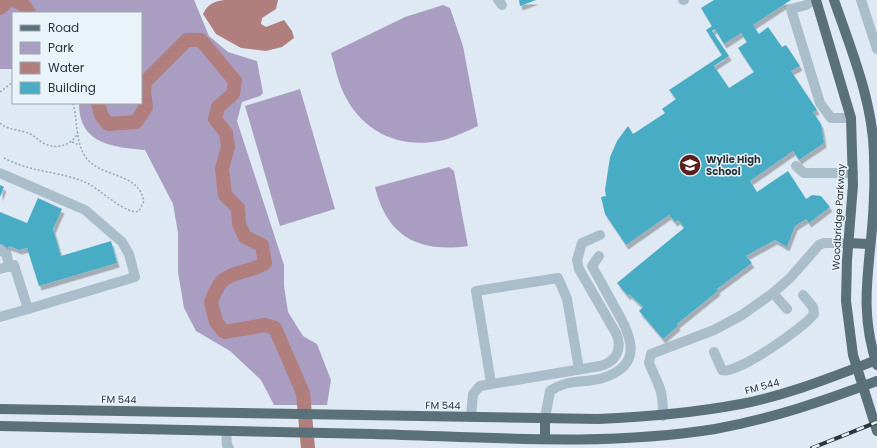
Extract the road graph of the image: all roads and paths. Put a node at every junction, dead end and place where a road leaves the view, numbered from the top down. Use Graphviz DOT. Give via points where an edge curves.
graph roads {
  1 [pos="815,0"];
  2 [pos="834,0"];
  3 [pos="860,0"];
  4 [pos="877,49"];
  5 [pos="12,83"];
  6 [pos="0,92"];
  7 [pos="73,104"];
  8 [pos="873,111"];
  9 [pos="851,118"];
  10 [pos="0,123"];
  11 [pos="78,133"];
  12 [pos="70,143"];
  13 [pos="80,146"];
  14 [pos="4,158"];
  15 [pos="796,166"];
  16 [pos="0,173"];
  17 [pos="853,174"];
  18 [pos="600,235"];
  19 [pos="848,243"];
  20 [pos="873,244"];
  21 [pos="0,249"];
  22 [pos="599,256"];
  23 [pos="5,268"];
  24 [pos="774,293"];
  25 [pos="803,295"];
  26 [pos="28,308"];
  27 [pos="787,309"];
  28 [pos="0,317"];
  29 [pos="714,352"];
  30 [pos="876,362"];
  31 [pos="856,368"];
  32 [pos="579,369"];
  33 [pos="877,380"];
  34 [pos="490,383"];
  35 [pos="862,386"];
  36 [pos="0,409"];
  37 [pos="662,416"];
  38 [pos="471,417"];
  39 [pos="546,418"];
  40 [pos="0,426"];
  41 [pos="226,431"];
  42 [pos="877,431"];
  43 [pos="545,443"];
  44 [pos="229,448"];
  1 -- 9 [label="main road, Woodbridge Parkway"];
  1 -- 9 [label="lane" via="791,8 820,104 831,118"];
  2 -- 8 [label="main road"];
  3 -- 4 [label="lane"];
  5 -- 6 [label="path"];
  7 -- 11 [label="path"];
  8 -- 9 [label="main road"];
  8 -- 20 [label="main road"];
  9 -- 17 [label="main road, Woodbridge Parkway"];
  10 -- 12 [label="path" via="11,130 28,133 50,146 61,147"];
  11 -- 12 [label="path"];
  11 -- 13 [label="path"];
  12 -- 13 [label="path"];
  13 -- 14 [label="path" via="95,166 124,177 139,190 144,201 139,211 128,211 97,189 79,180 27,168"];
  15 -- 17 [label="lane" via="804,173"];
  16 -- 26 [label="lane" via="84,210 122,242 129,254 135,277"];
  17 -- 19 [label="main road, Woodbridge Parkway"];
  18 -- 32 [label="lane" via="582,243 577,260 579,269 617,334 619,348 613,360 607,364"];
  19 -- 20 [label="main road"];
  19 -- 24 [label="lane" via="819,245"];
  19 -- 31 [label="main road, Woodbridge Parkway" via="846,301"];
  20 -- 30 [label="main road" via="866,308 870,343"];
  21 -- 23 [label="lane" via="7,255"];
  22 -- 39 [label="lane" via="592,266 627,329 631,349 628,360 617,372 602,378 560,384 550,391"];
  23 -- 26 [label="lane" via="14,265"];
  24 -- 27 [label="lane"];
  24 -- 37 [label="lane" via="714,330 652,354 649,363 663,396"];
  25 -- 29 [label="lane" via="813,307 814,314 779,343 727,371 722,370"];
  26 -- 28 [label="lane"];
  30 -- 31 [label="main road, FM 544 / FM 544"];
  31 -- 35 [label="main road, Woodbridge Parkway"];
  31 -- 37 [label="main road, FM 544 / FM 544" via="783,394"];
  32 -- 34 [label="lane"];
  32 -- 34 [label="lane" via="567,299 558,278 490,288 476,291"];
  33 -- 35 [label="main road"];
  34 -- 38 [label="lane" via="476,389 472,400"];
  35 -- 42 [label="main road, Woodbridge Parkway"];
  35 -- 43 [label="main road" via="809,406 717,428 650,437"];
  36 -- 38 [label="main road, FM 544 / FM 544"];
  37 -- 39 [label="main road, FM 544 / FM 544"];
  38 -- 39 [label="main road, FM 544 / FM 544"];
  39 -- 43 [label="main road"];
  40 -- 41 [label="main road"];
  41 -- 43 [label="main road"];
  41 -- 44 [label="lane" via="226,445"];
}
